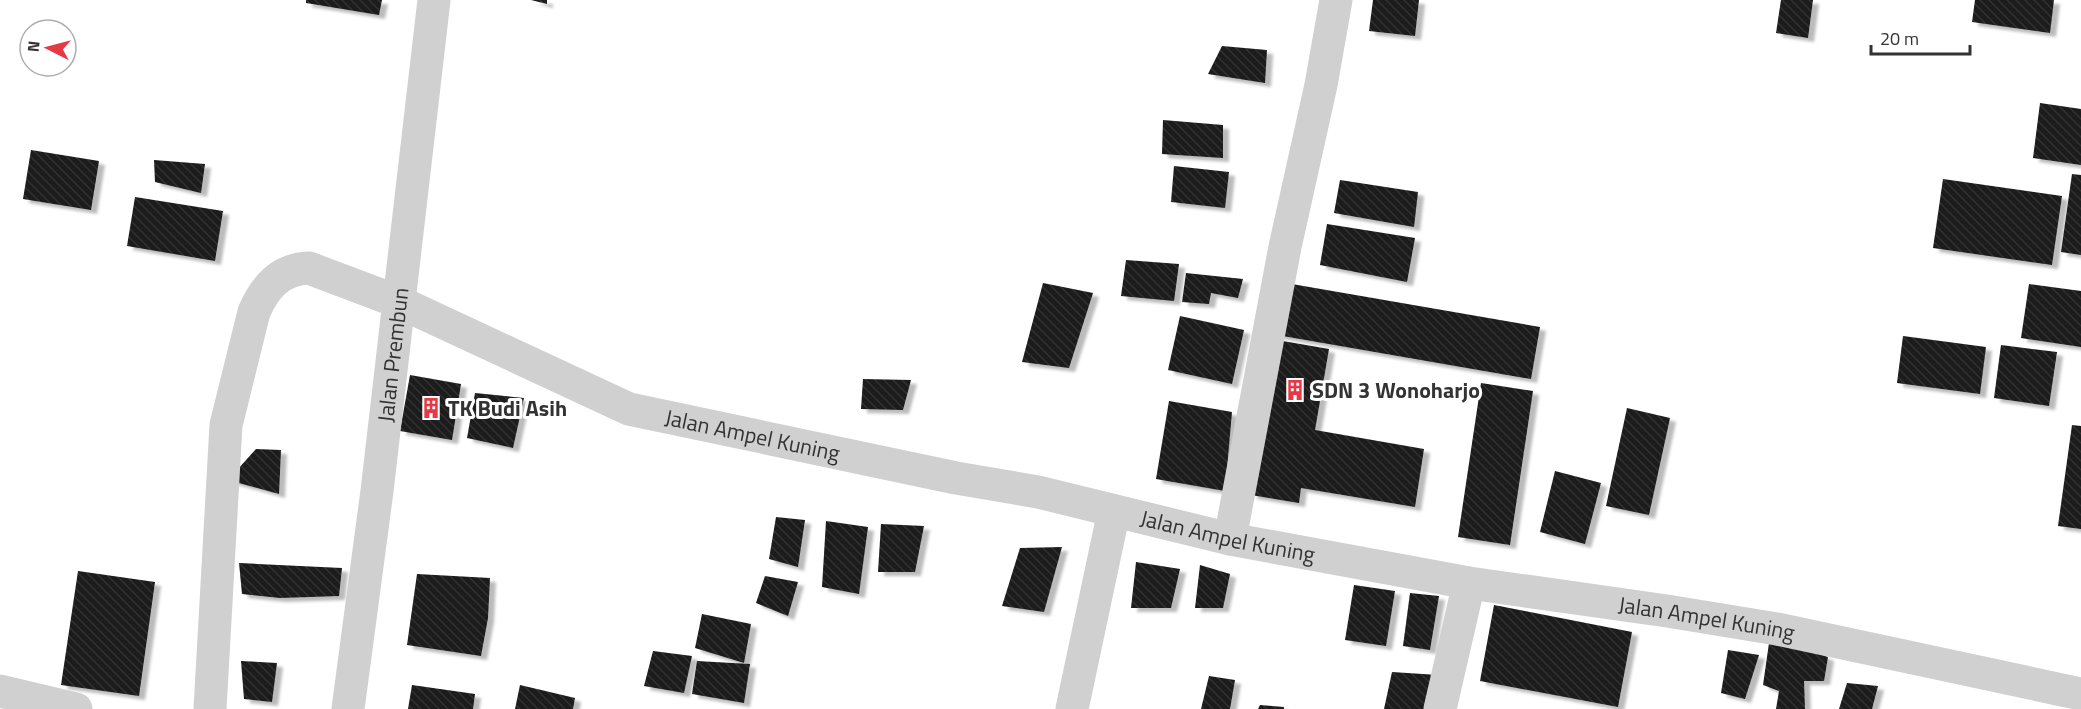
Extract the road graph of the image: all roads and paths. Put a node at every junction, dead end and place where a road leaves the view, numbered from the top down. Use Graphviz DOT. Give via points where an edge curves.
graph roads {
  1 [pos="434,0"];
  2 [pos="1335,0"];
  3 [pos="399,302"];
  4 [pos="1114,511"];
  5 [pos="1230,539"];
  6 [pos="1470,583"];
  7 [pos="0,691"];
  8 [pos="2081,694"];
  9 [pos="76,709"];
  10 [pos="210,709"];
  11 [pos="348,709"];
  12 [pos="1072,709"];
  13 [pos="1440,709"];
  1 -- 3 [label="street, Jalan Prembun"];
  2 -- 5 [label="street"];
  3 -- 4 [label="street, Jalan Ampel Kuning" via="630,409"];
  3 -- 10 [label="street, Jalan Ampel Kuning" via="309,268 298,268 275,279 254,312 226,425"];
  3 -- 11 [label="street, Jalan Prembun"];
  4 -- 5 [label="street, Jalan Ampel Kuning"];
  4 -- 12 [label="street"];
  5 -- 6 [label="street, Jalan Ampel Kuning"];
  6 -- 8 [label="street, Jalan Ampel Kuning" via="1777,629"];
  6 -- 13 [label="street"];
  7 -- 9 [label="street"];
}
